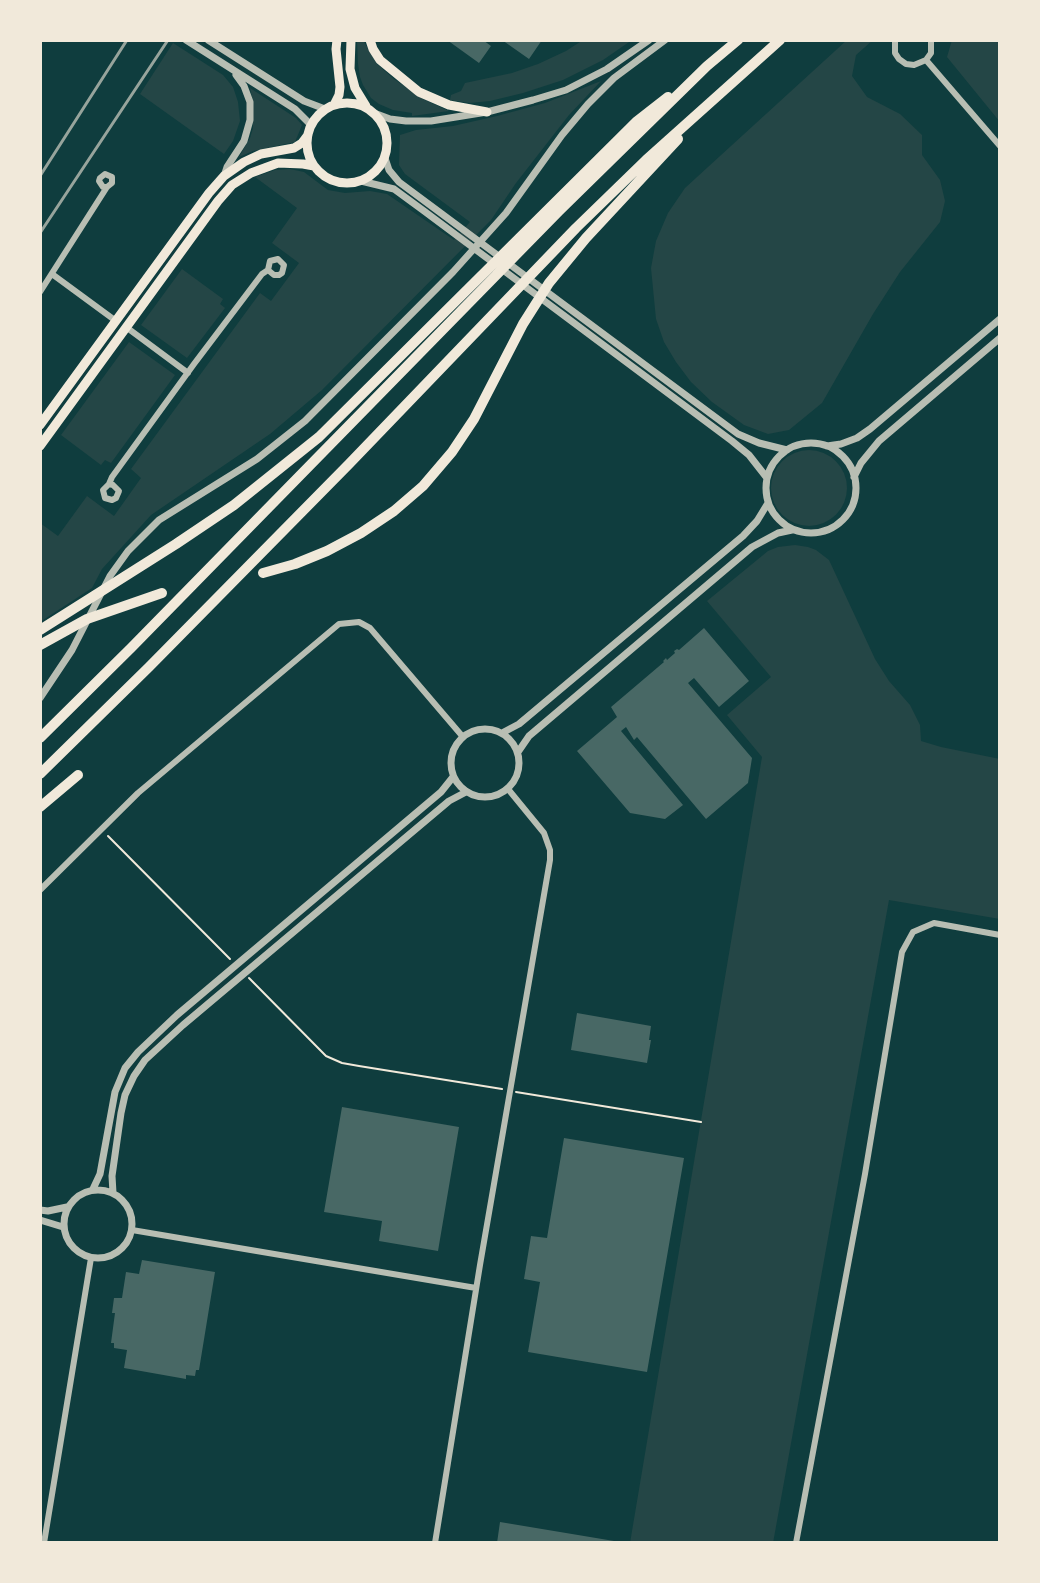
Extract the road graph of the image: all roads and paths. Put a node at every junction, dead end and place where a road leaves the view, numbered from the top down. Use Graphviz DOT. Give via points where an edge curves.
graph roads {
  1 [pos="186,40"];
  2 [pos="208,40"];
  3 [pos="337,40"];
  4 [pos="351,40"];
  5 [pos="370,40"];
  6 [pos="649,40"];
  7 [pos="665,40"];
  8 [pos="738,40"];
  9 [pos="780,40"];
  10 [pos="895,40"];
  11 [pos="931,40"];
  12 [pos="926,60"];
  13 [pos="707,66"];
  14 [pos="233,70"];
  15 [pos="726,87"];
  16 [pos="330,107"];
  17 [pos="370,110"];
  18 [pos="487,112"];
  19 [pos="309,130"];
  20 [pos="1000,146"];
  21 [pos="385,158"];
  22 [pos="314,166"];
  23 [pos="224,176"];
  24 [pos="361,181"];
  25 [pos="107,187"];
  26 [pos="449,225"];
  27 [pos="268,270"];
  28 [pos="52,274"];
  29 [pos="40,292"];
  30 [pos="1000,319"];
  31 [pos="116,321"];
  32 [pos="126,327"];
  33 [pos="1000,338"];
  34 [pos="188,373"];
  35 [pos="40,425"];
  36 [pos="40,446"];
  37 [pos="827,446"];
  38 [pos="787,450"];
  39 [pos="854,477"];
  40 [pos="767,478"];
  41 [pos="109,484"];
  42 [pos="768,503"];
  43 [pos="792,530"];
  44 [pos="263,573"];
  45 [pos="162,593"];
  46 [pos="40,630"];
  47 [pos="40,645"];
  48 [pos="40,698"];
  49 [pos="502,733"];
  50 [pos="463,737"];
  51 [pos="40,738"];
  52 [pos="518,752"];
  53 [pos="40,774"];
  54 [pos="78,775"];
  55 [pos="453,777"];
  56 [pos="508,789"];
  57 [pos="466,792"];
  58 [pos="40,807"];
  59 [pos="101,829"];
  60 [pos="40,890"];
  61 [pos="1000,935"];
  62 [pos="236,966"];
  63 [pos="244,973"];
  64 [pos="510,1091"];
  65 [pos="701,1122"];
  66 [pos="93,1189"];
  67 [pos="113,1193"];
  68 [pos="67,1207"];
  69 [pos="40,1210"];
  70 [pos="40,1220"];
  71 [pos="63,1227"];
  72 [pos="132,1230"];
  73 [pos="91,1258"];
  74 [pos="476,1288"];
  75 [pos="44,1543"];
  76 [pos="435,1543"];
  77 [pos="796,1543"];
  1 -- 14 [label="street"];
  2 -- 16 [label="street" via="304,101"];
  3 -- 16 [label="main road" via="340,87"];
  4 -- 17 [label="main road" via="355,88"];
  5 -- 18 [label="main road" via="380,60 419,92 449,105"];
  6 -- 18 [label="street" via="566,90"];
  7 -- 48 [label="street" via="588,104 496,225 305,421 257,459 159,520 128,551"];
  8 -- 13 [label="highway"];
  9 -- 15 [label="highway"];
  10 -- 12 [label="street" via="895,53 906,64"];
  11 -- 12 [label="street"];
  12 -- 20 [label="street"];
  13 -- 46 [label="highway" via="636,122 319,437 234,505"];
  13 -- 51 [label="highway"];
  14 -- 19 [label="street" via="295,109"];
  14 -- 23 [label="street" via="250,102 250,120"];
  15 -- 44 [label="highway" via="549,283 474,419 423,486 361,533 306,560"];
  15 -- 53 [label="highway" via="576,228"];
  16 -- 17 [label="main road" via="354,103"];
  16 -- 19 [label="main road"];
  17 -- 18 [label="street" via="406,121"];
  17 -- 21 [label="main road" via="386,133"];
  19 -- 22 [label="main road" via="306,145"];
  19 -- 23 [label="main road" via="294,148 261,154"];
  21 -- 24 [label="main road"];
  21 -- 26 [label="street" via="399,182"];
  22 -- 24 [label="main road" via="337,182"];
  22 -- 32 [label="main road" via="278,163 232,185"];
  23 -- 31 [label="main road"];
  24 -- 26 [label="street" via="394,189"];
  25 -- 28 [label="street"];
  26 -- 38 [label="street" via="738,434"];
  26 -- 40 [label="street" via="749,455"];
  27 -- 34 [label="street"];
  28 -- 29 [label="street"];
  28 -- 31 [label="street"];
  30 -- 37 [label="street" via="870,429"];
  31 -- 35 [label="main road"];
  32 -- 34 [label="street"];
  32 -- 36 [label="main road"];
  33 -- 39 [label="street" via="879,441"];
  34 -- 41 [label="street"];
  37 -- 38 [label="street" via="813,443"];
  37 -- 39 [label="street" via="849,464"];
  38 -- 40 [label="street"];
  39 -- 43 [label="street" via="855,494 843,519 825,531"];
  40 -- 42 [label="street"];
  42 -- 43 [label="street"];
  42 -- 49 [label="street" via="722,554"];
  43 -- 52 [label="street" via="752,547 529,736"];
  45 -- 47 [label="highway" via="87,619"];
  49 -- 50 [label="street" via="482,729"];
  49 -- 52 [label="street"];
  50 -- 55 [label="street" via="451,755"];
  50 -- 59 [label="street" via="370,628 359,622 339,624"];
  52 -- 56 [label="street" via="518,772"];
  54 -- 58 [label="highway"];
  55 -- 57 [label="street"];
  55 -- 62 [label="street"];
  56 -- 57 [label="street" via="487,798"];
  56 -- 64 [label="street" via="544,833 550,850"];
  57 -- 63 [label="street"];
  59 -- 60 [label="street"];
  59 -- 62 [label="path"];
  61 -- 77 [label="street" via="934,923 913,932 902,952"];
  62 -- 66 [label="street" via="152,1037 125,1068"];
  63 -- 64 [label="path" via="326,1056 350,1065"];
  63 -- 67 [label="street" via="159,1045 134,1076 119,1126"];
  64 -- 65 [label="path"];
  64 -- 74 [label="street"];
  66 -- 67 [label="street"];
  66 -- 68 [label="street"];
  67 -- 72 [label="street" via="129,1208"];
  68 -- 69 [label="street"];
  68 -- 71 [label="street"];
  70 -- 71 [label="street"];
  71 -- 73 [label="street" via="74,1249"];
  72 -- 73 [label="street" via="122,1249"];
  72 -- 74 [label="street"];
  73 -- 75 [label="street"];
  74 -- 76 [label="street"];
}
